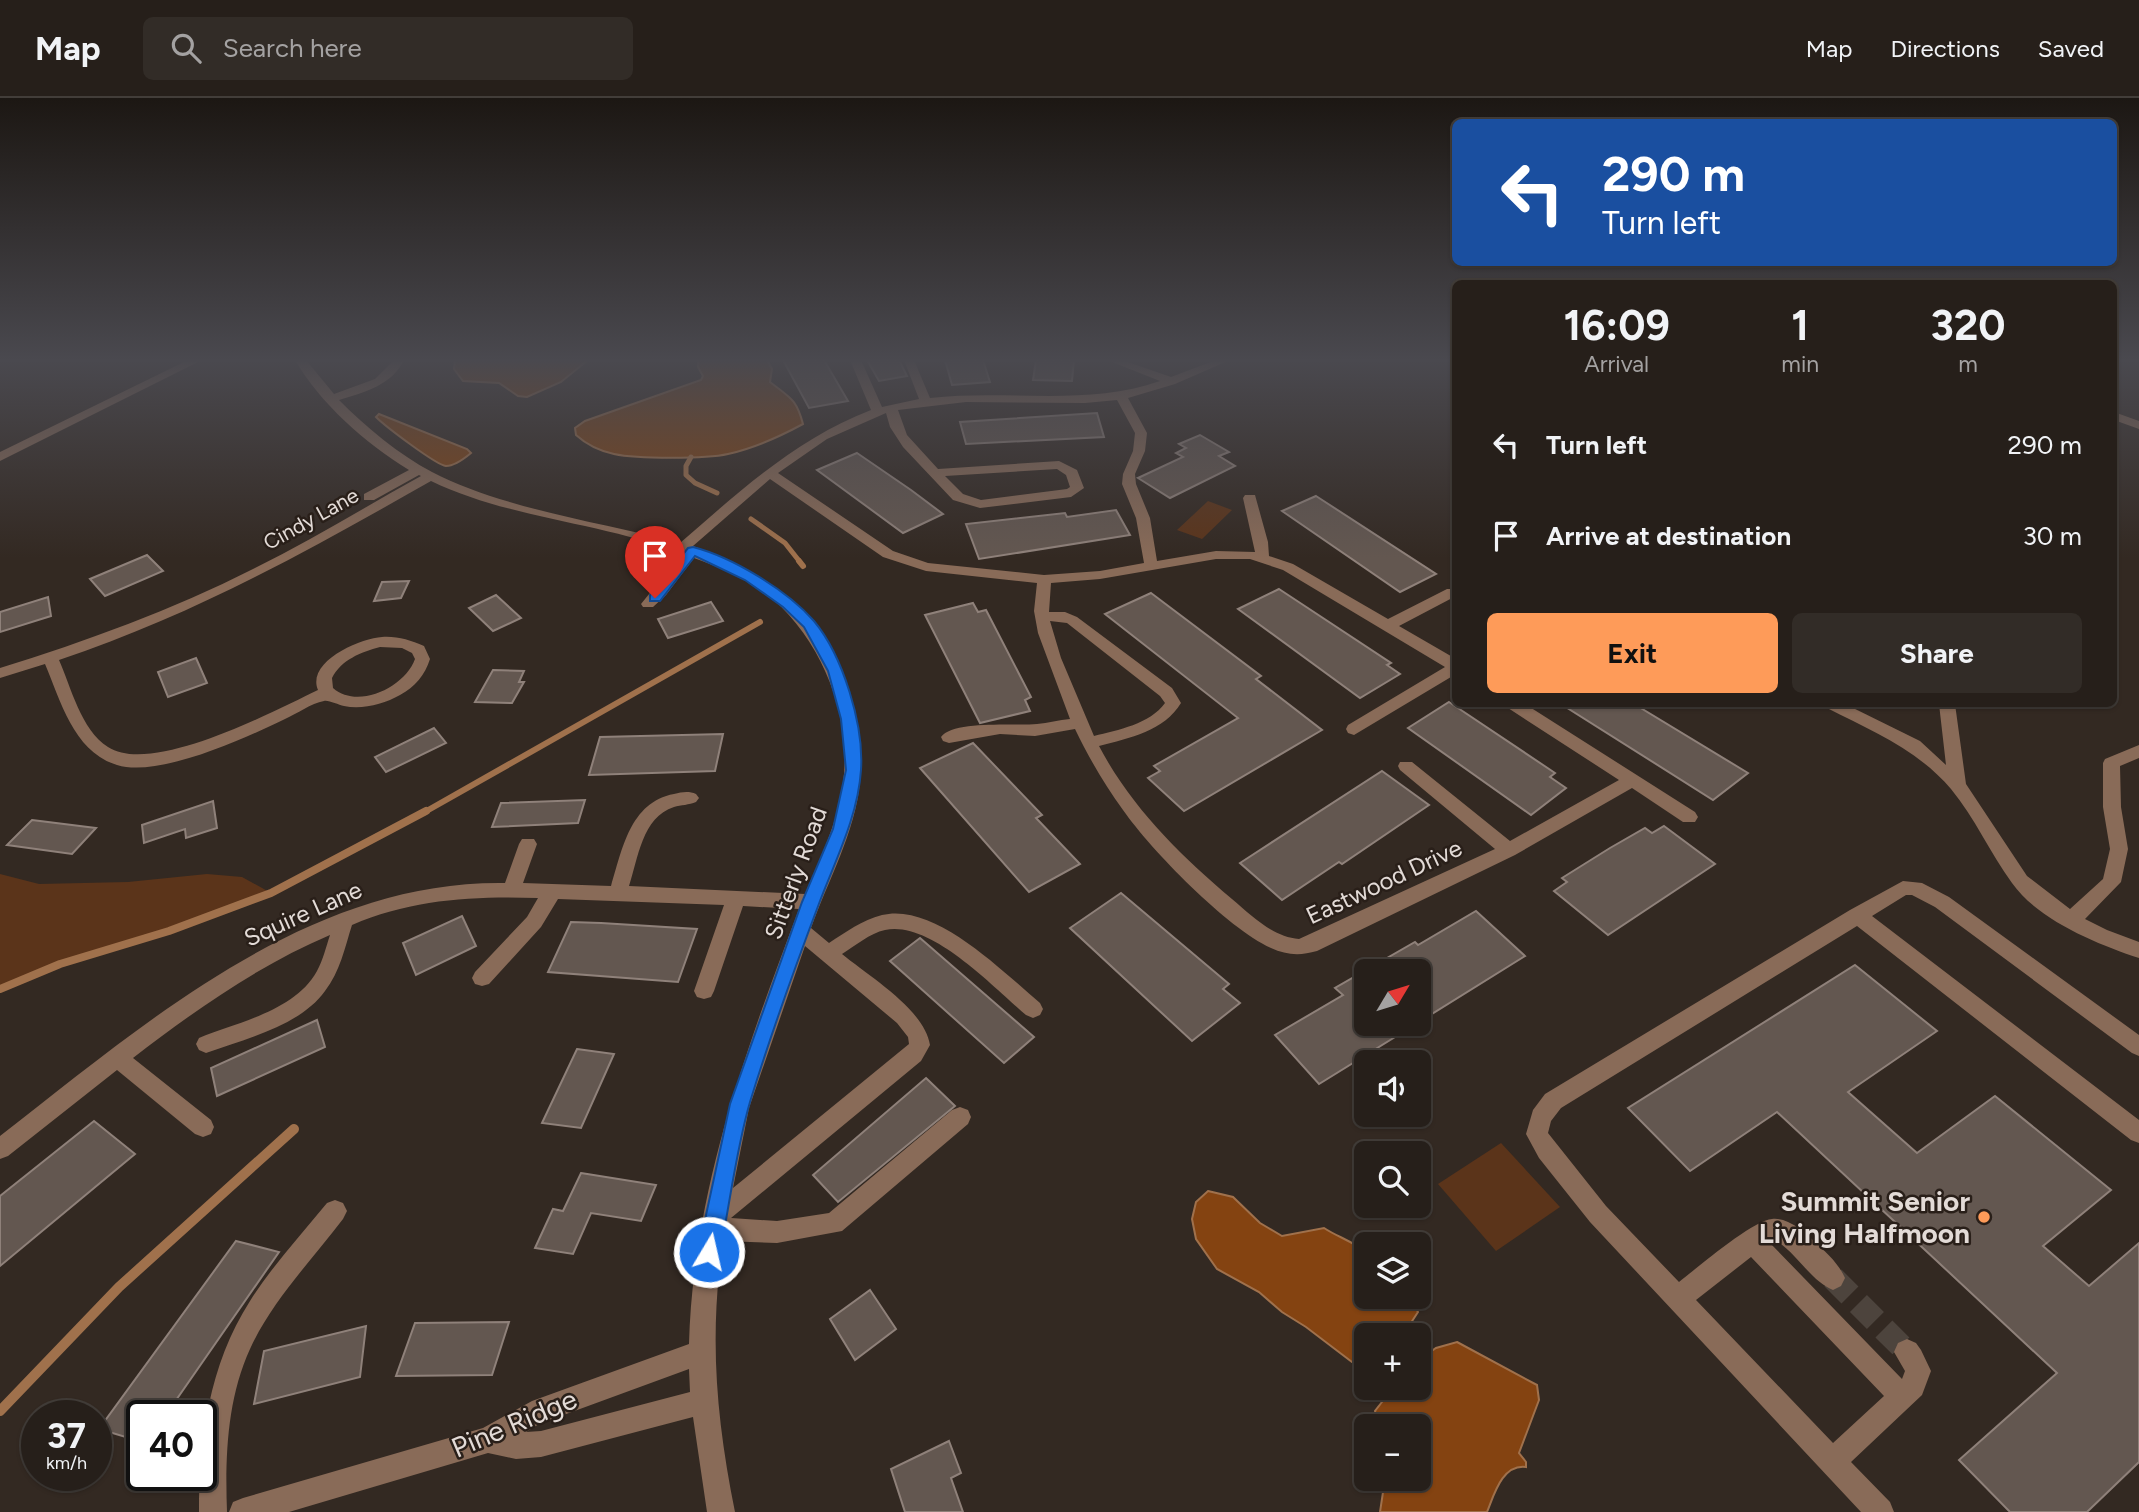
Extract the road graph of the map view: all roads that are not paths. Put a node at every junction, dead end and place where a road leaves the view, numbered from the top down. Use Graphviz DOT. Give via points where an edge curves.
graph roads {
  1 [pos="63,426"];
  2 [pos="359,426"];
  3 [pos="844,426"];
  4 [pos="896,426"];
  5 [pos="1137,426"];
  6 [pos="0,457"];
  7 [pos="426,473"];
  8 [pos="769,473"];
  9 [pos="935,473"];
  10 [pos="1250,498"];
  11 [pos="687,549"];
  12 [pos="1262,558"];
  13 [pos="1151,565"];
  14 [pos="1044,579"];
  15 [pos="1452,592"];
  16 [pos="648,604"];
  17 [pos="1042,616"];
  18 [pos="1387,626"];
  19 [pos="50,658"];
  20 [pos="1452,664"];
  21 [pos="1452,668"];
  22 [pos="0,673"];
  23 [pos="326,693"];
  24 [pos="1524,707"];
  25 [pos="1839,707"];
  26 [pos="1947,707"];
  27 [pos="1077,723"];
  28 [pos="1354,729"];
  29 [pos="949,737"];
  30 [pos="1088,743"];
  31 [pos="2139,751"];
  32 [pos="1406,766"];
  33 [pos="1632,780"];
  34 [pos="1957,785"];
  35 [pos="690,798"];
  36 [pos="1689,817"];
  37 [pos="528,844"];
  38 [pos="1508,850"];
  39 [pos="511,891"];
  40 [pos="552,892"];
  41 [pos="618,893"];
  42 [pos="736,897"];
  43 [pos="811,902"];
  44 [pos="1857,915"];
  45 [pos="344,919"];
  46 [pos="2071,920"];
  47 [pos="801,931"];
  48 [pos="2139,950"];
  49 [pos="828,953"];
  50 [pos="482,978"];
  51 [pos="704,991"];
  52 [pos="1033,1009"];
  53 [pos="206,1044"];
  54 [pos="2139,1047"];
  55 [pos="118,1058"];
  56 [pos="960,1117"];
  57 [pos="203,1127"];
  58 [pos="2139,1133"];
  59 [pos="0,1149"];
  60 [pos="335,1211"];
  61 [pos="714,1223"];
  62 [pos="1752,1242"];
  63 [pos="1833,1278"];
  64 [pos="1678,1298"];
  65 [pos="701,1352"];
  66 [pos="1907,1352"];
  67 [pos="1902,1397"];
  68 [pos="704,1401"];
  69 [pos="488,1440"];
  70 [pos="1832,1462"];
  71 [pos="213,1512"];
  72 [pos="243,1512"];
  73 [pos="721,1512"];
  74 [pos="1880,1512"];
  1 -- 6 [label="street"];
  2 -- 7 [label="street, Sitterly Road"];
  3 -- 8 [label="street" via="799,450"];
  4 -- 9 [label="street"];
  5 -- 13 [label="street" via="1139,452 1129,484 1143,519"];
  7 -- 11 [label="street, Sitterly Road" via="516,507"];
  7 -- 19 [label="street, Cindy Lane" via="263,569 208,596"];
  8 -- 11 [label="street"];
  8 -- 14 [label="street" via="888,554 926,568"];
  9 -- 9 [label="street" via="1059,465 1072,473 1077,488 1065,495 980,503 958,497"];
  10 -- 12 [label="street"];
  11 -- 16 [label="street" via="661,592"];
  11 -- 43 [label="street, Sitterly Road" via="750,577 788,604 809,625 835,671 849,719 853,770 841,829"];
  12 -- 13 [label="street" via="1216,555"];
  12 -- 18 [label="street" via="1288,567"];
  13 -- 14 [label="street"];
  14 -- 17 [label="street, Eastwood Drive"];
  15 -- 18 [label="street"];
  17 -- 27 [label="street, Eastwood Drive"];
  17 -- 30 [label="street" via="1072,620 1166,692 1173,703 1148,724"];
  18 -- 20 [label="street"];
  19 -- 22 [label="street, Cindy Lane"];
  19 -- 23 [label="street" via="85,734 103,754 119,760 142,761 196,749"];
  21 -- 28 [label="street"];
  23 -- 23 [label="street" via="323,684 334,663 363,647 396,642 419,650 422,667 393,694 346,702"];
  24 -- 33 [label="street"];
  25 -- 34 [label="street" via="1914,745"];
  26 -- 34 [label="street"];
  27 -- 29 [label="street"];
  27 -- 30 [label="street, Eastwood Drive"];
  30 -- 38 [label="street, Eastwood Drive" via="1107,779 1177,861 1243,919 1285,946 1310,945"];
  31 -- 46 [label="street" via="2111,763 2119,849 2112,882"];
  32 -- 38 [label="street"];
  33 -- 36 [label="street"];
  33 -- 38 [label="street, Eastwood Drive"];
  34 -- 46 [label="street" via="2020,881"];
  35 -- 41 [label="street" via="664,801 646,816"];
  37 -- 39 [label="street"];
  39 -- 40 [label="street, Squire Lane"];
  39 -- 45 [label="street, Squire Lane" via="461,890 418,897"];
  40 -- 41 [label="street, Squire Lane"];
  40 -- 50 [label="street" via="534,922"];
  41 -- 42 [label="street, Squire Lane"];
  42 -- 43 [label="street, Squire Lane"];
  42 -- 51 [label="street"];
  43 -- 47 [label="street, Sitterly Road"];
  44 -- 54 [label="street" via="1903,888 1928,894"];
  44 -- 58 [label="street"];
  44 -- 64 [label="street" via="1553,1101 1541,1117 1537,1134 1547,1151 1598,1214"];
  45 -- 53 [label="street" via="324,976 312,994 283,1012"];
  45 -- 55 [label="street, Squire Lane" via="240,972"];
  46 -- 48 [label="street"];
  47 -- 49 [label="street"];
  47 -- 61 [label="street, Sitterly Road" via="740,1104"];
  49 -- 52 [label="street" via="884,922 915,923 943,936"];
  49 -- 61 [label="street" via="904,1017 918,1034 920,1045 914,1055"];
  55 -- 57 [label="street"];
  55 -- 59 [label="street, Squire Lane"];
  56 -- 61 [label="street" via="834,1223 777,1233"];
  60 -- 71 [label="street" via="256,1314 240,1343 223,1397 212,1470"];
  61 -- 65 [label="street, Sitterly Road" via="705,1275"];
  62 -- 63 [label="street" via="1780,1231 1798,1242"];
  62 -- 64 [label="street"];
  62 -- 67 [label="street"];
  64 -- 70 [label="street"];
  65 -- 68 [label="street, Sitterly Road"];
  65 -- 69 [label="street, Pine Ridge" via="531,1414"];
  66 -- 67 [label="street" via="1919,1377"];
  67 -- 70 [label="street"];
  68 -- 69 [label="street" via="541,1444 516,1446"];
  68 -- 73 [label="street, Sitterly Road"];
  69 -- 72 [label="street, Pine Ridge"];
  70 -- 74 [label="street"];
}
